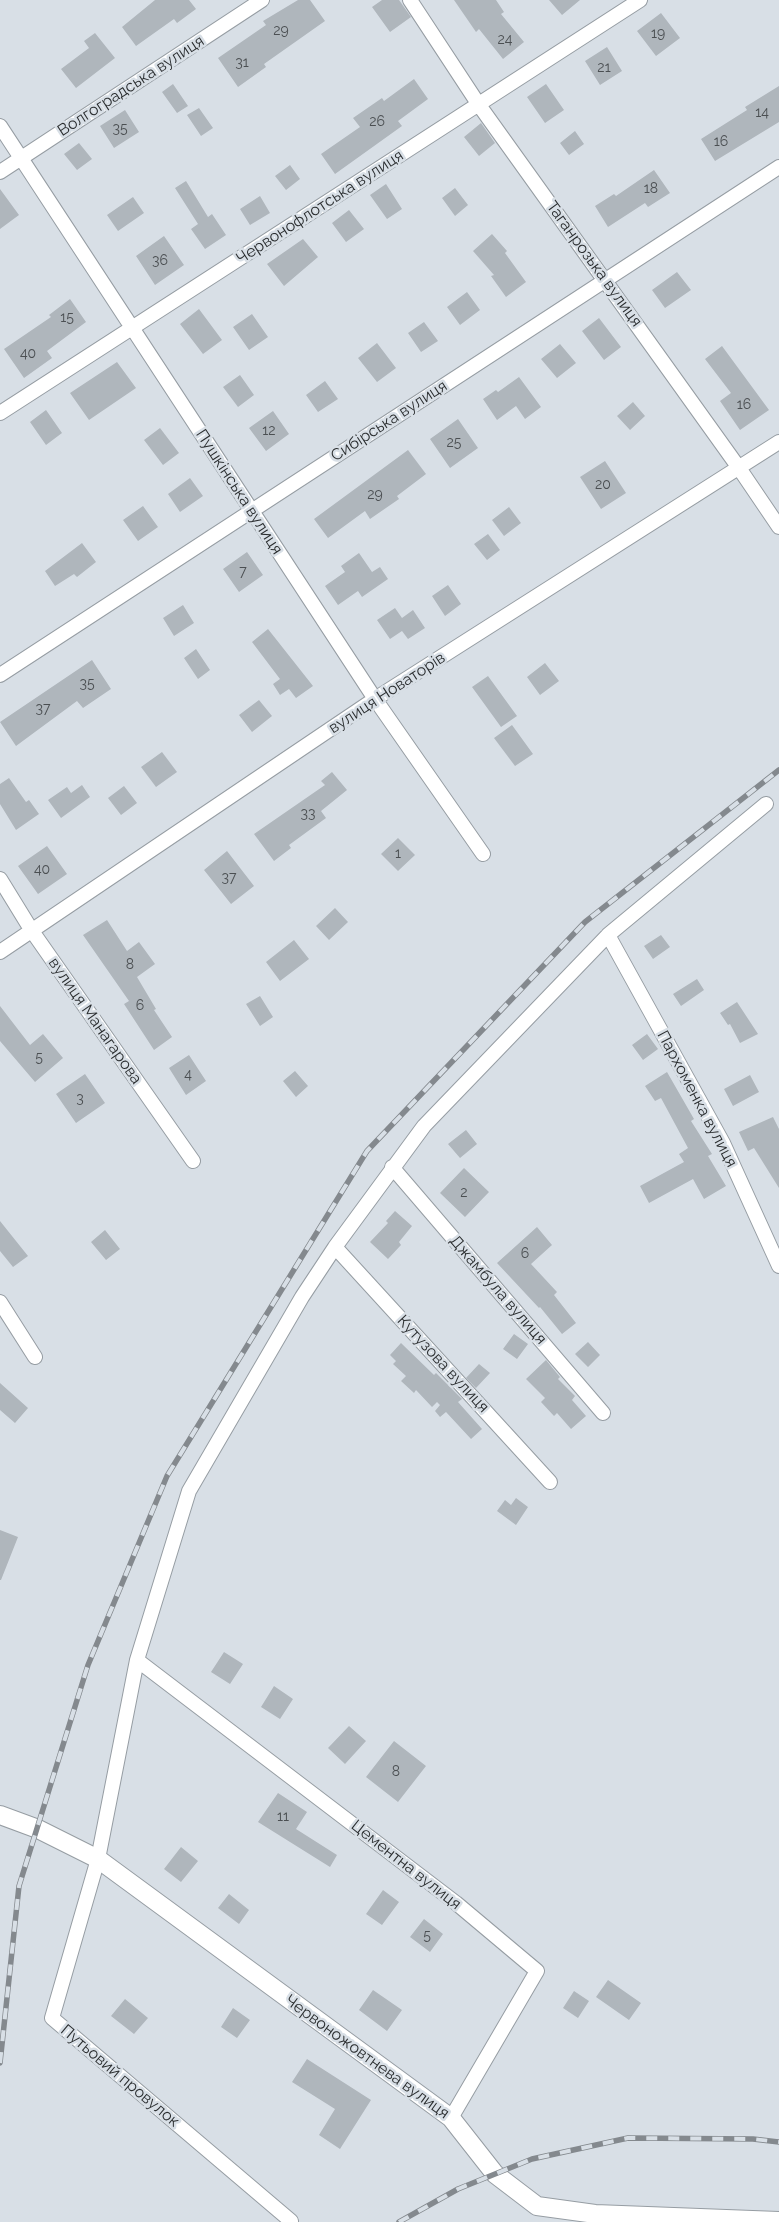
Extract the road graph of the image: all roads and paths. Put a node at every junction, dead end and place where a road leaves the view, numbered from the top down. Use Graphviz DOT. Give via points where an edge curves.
graph roads {
  1 [pos="262,0"];
  2 [pos="410,0"];
  3 [pos="640,0"];
  4 [pos="479,105"];
  5 [pos="0,126"];
  6 [pos="21,158"];
  7 [pos="779,167"];
  8 [pos="0,172"];
  9 [pos="605,280"];
  10 [pos="132,327"];
  11 [pos="0,413"];
  12 [pos="779,442"];
  13 [pos="739,468"];
  14 [pos="252,511"];
  15 [pos="779,527"];
  16 [pos="0,674"];
  17 [pos="375,700"];
  18 [pos="766,804"];
  19 [pos="483,854"];
  20 [pos="0,879"];
  21 [pos="32,931"];
  22 [pos="608,935"];
  23 [pos="0,952"];
  24 [pos="193,1161"];
  25 [pos="392,1167"];
  26 [pos="335,1247"];
  27 [pos="779,1266"];
  28 [pos="0,1302"];
  29 [pos="35,1357"];
  30 [pos="603,1413"];
  31 [pos="550,1482"];
  32 [pos="137,1660"];
  33 [pos="0,1816"];
  34 [pos="98,1859"];
  35 [pos="451,2118"];
  36 [pos="291,2221"];
  37 [pos="779,2221"];
  1 -- 6 [label="street, Волгоградська вулиця"];
  2 -- 4 [label="street, Таганрозька вулиця"];
  3 -- 4 [label="street, Червонофлотська вулиця"];
  4 -- 9 [label="street, Таганрозька вулиця"];
  4 -- 10 [label="street, Червонофлотська вулиця"];
  5 -- 6 [label="street, Пушкінська вулиця"];
  6 -- 8 [label="street, Волгоградська вулиця"];
  6 -- 10 [label="street, Пушкінська вулиця"];
  7 -- 9 [label="street, Сибірська вулиця"];
  9 -- 13 [label="street, Таганрозька вулиця"];
  9 -- 14 [label="street, Сибірська вулиця"];
  10 -- 11 [label="street, Червонофлотська вулиця"];
  10 -- 14 [label="street, Пушкінська вулиця"];
  12 -- 13 [label="street, вулиця Новаторів"];
  13 -- 15 [label="street, Таганрозька вулиця"];
  13 -- 17 [label="street, вулиця Новаторів"];
  14 -- 16 [label="street, Сибірська вулиця"];
  14 -- 17 [label="street, Пушкінська вулиця"];
  17 -- 19 [label="street, Пушкінська вулиця"];
  17 -- 21 [label="street, вулиця Новаторів"];
  18 -- 22 [label="street"];
  20 -- 21 [label="street, вулиця Манагарова"];
  21 -- 23 [label="street, вулиця Новаторів"];
  21 -- 24 [label="street, вулиця Манагарова"];
  22 -- 25 [label="street" via="431,1119"];
  22 -- 27 [label="street, Пархоменка вулиця" via="723,1143"];
  25 -- 26 [label="street"];
  25 -- 30 [label="street, Джамбула вулиця"];
  26 -- 31 [label="street, Кутузова вулиця"];
  26 -- 32 [label="street" via="188,1491"];
  28 -- 29 [label="street"];
  32 -- 34 [label="street"];
  32 -- 35 [label="street, Цементна вулиця" via="456,1903 537,1971"];
  33 -- 34 [label="street, Червоножовтнева вулиця" via="38,1829"];
  34 -- 35 [label="street, Червоножовтнева вулиця"];
  34 -- 36 [label="street, Путьовий провулок" via="52,2018"];
  35 -- 37 [label="street, Червоножовтнева вулиця" via="495,2174 538,2206 595,2214"];
}
